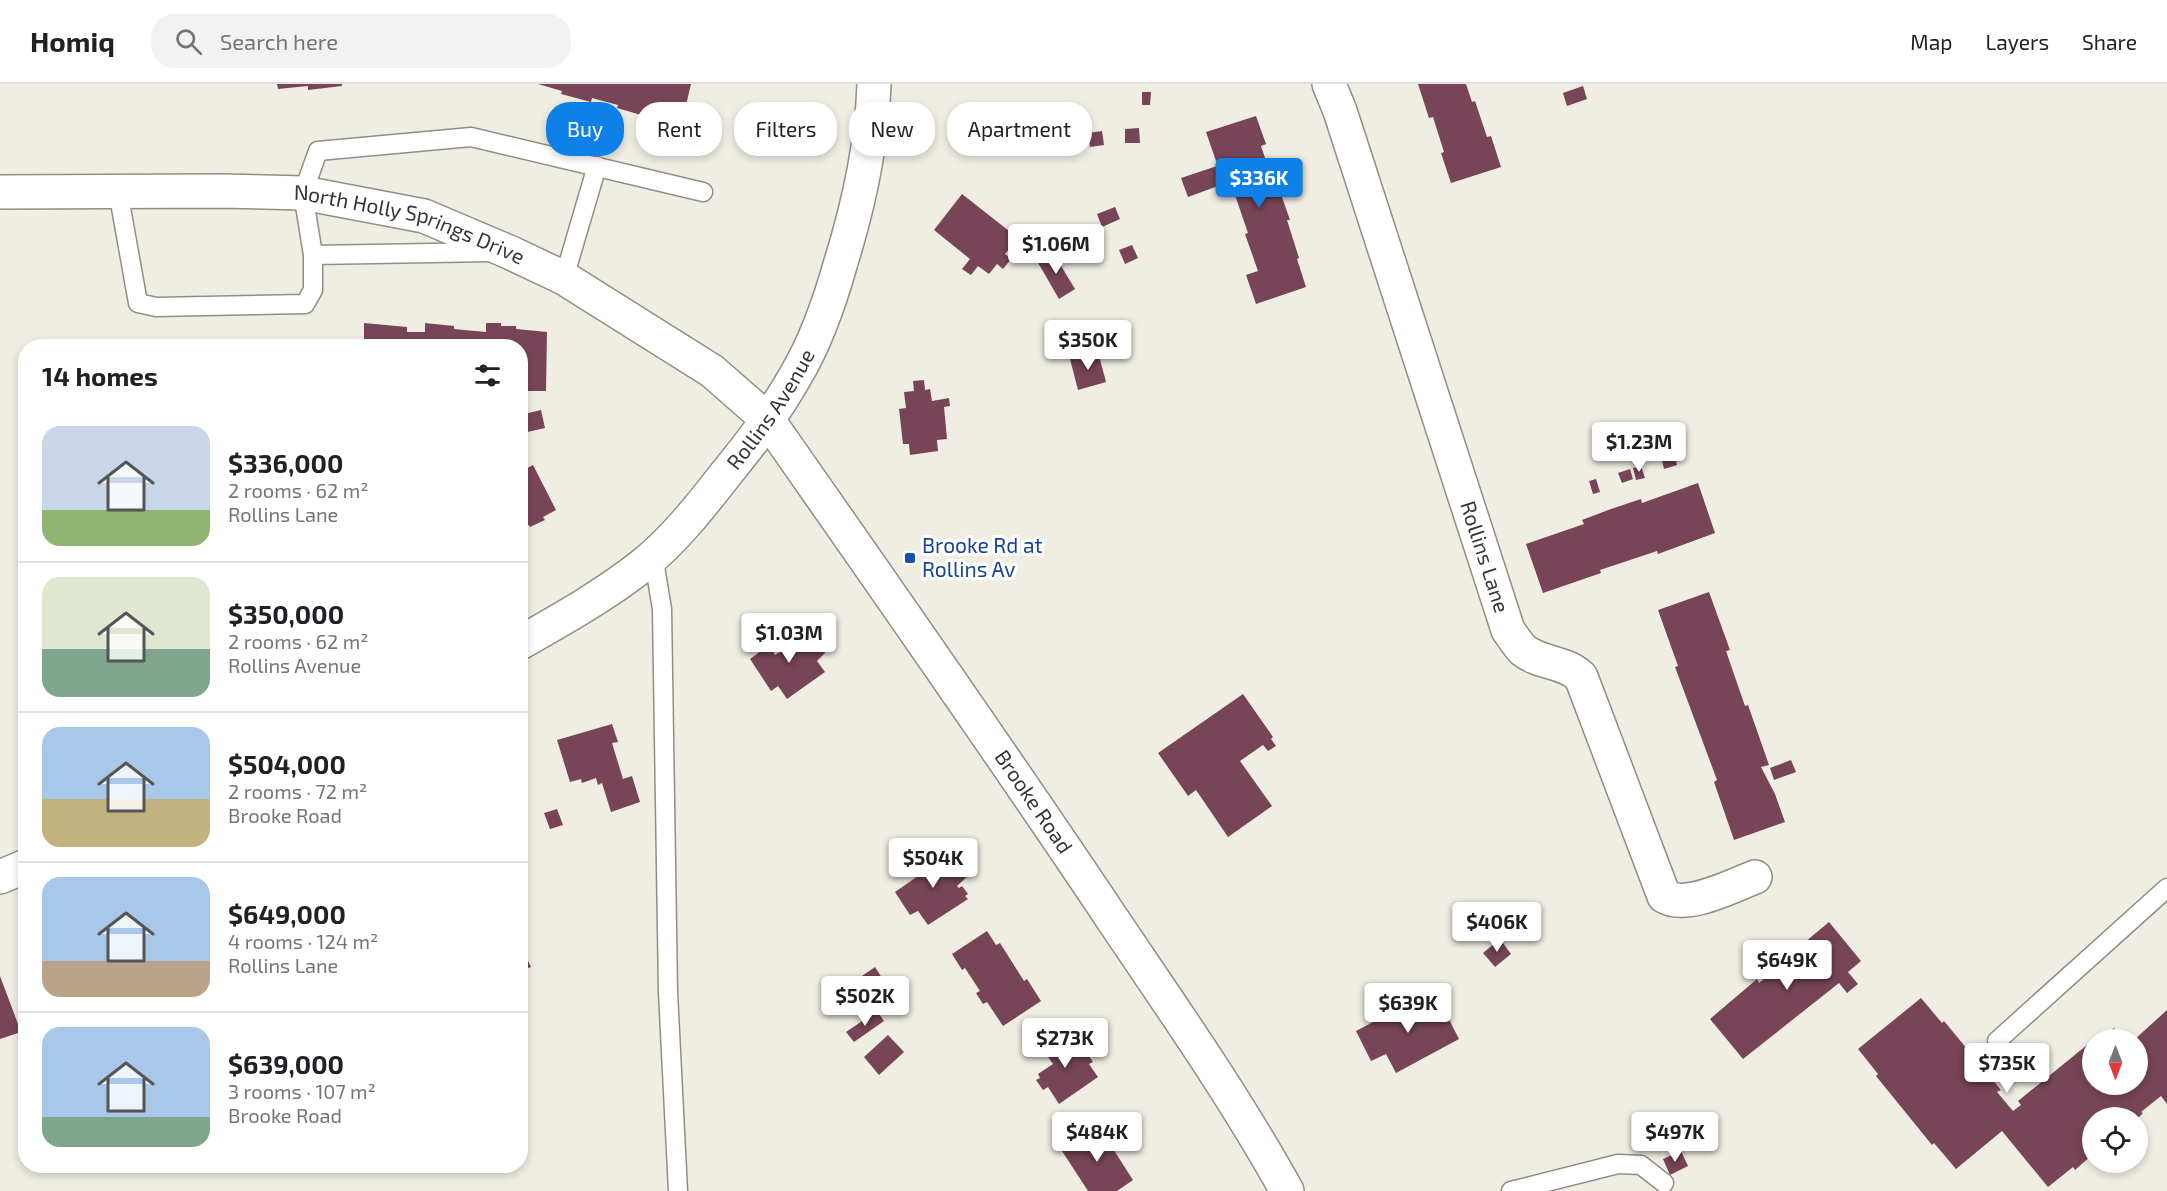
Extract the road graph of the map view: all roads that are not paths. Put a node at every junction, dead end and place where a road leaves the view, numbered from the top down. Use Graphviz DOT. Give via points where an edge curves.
graph roads {
  1 [pos="874,84"];
  2 [pos="1329,84"];
  3 [pos="597,166"];
  4 [pos="118,190"];
  5 [pos="0,192"];
  6 [pos="703,192"];
  7 [pos="303,193"];
  8 [pos="509,252"];
  9 [pos="313,255"];
  10 [pos="564,278"];
  11 [pos="768,420"];
  12 [pos="653,555"];
  13 [pos="528,638"];
  14 [pos="18,869"];
  15 [pos="0,877"];
  16 [pos="1755,878"];
  17 [pos="2167,888"];
  18 [pos="1997,1041"];
  19 [pos="1664,1183"];
  20 [pos="678,1191"];
  21 [pos="1287,1191"];
  22 [pos="1511,1191"];
  1 -- 11 [label="street, Rollins Avenue" via="865,168 831,296 806,356"];
  2 -- 16 [label="street, Rollins Lane" via="1508,630 1523,650 1581,677 1664,896 1674,901 1691,901"];
  3 -- 6 [label="lane"];
  3 -- 7 [label="lane" via="471,137 318,151"];
  3 -- 10 [label="lane"];
  4 -- 5 [label="street, North Holly Springs Drive"];
  4 -- 7 [label="street, North Holly Springs Drive"];
  4 -- 9 [label="lane" via="138,303 156,307 305,304 313,290"];
  7 -- 8 [label="street, North Holly Springs Drive" via="424,216"];
  7 -- 9 [label="lane"];
  8 -- 9 [label="lane"];
  8 -- 10 [label="street, North Holly Springs Drive"];
  10 -- 11 [label="street, North Holly Springs Drive" via="712,371"];
  11 -- 12 [label="street, Rollins Avenue" via="678,533"];
  11 -- 21 [label="street, Brooke Road" via="1042,814 1207,1060"];
  12 -- 13 [label="street, Rollins Avenue" via="585,605"];
  12 -- 20 [label="lane" via="662,609 668,992"];
  14 -- 15 [label="street"];
  17 -- 18 [label="lane"];
  19 -- 22 [label="lane" via="1641,1165 1618,1164"];
}
